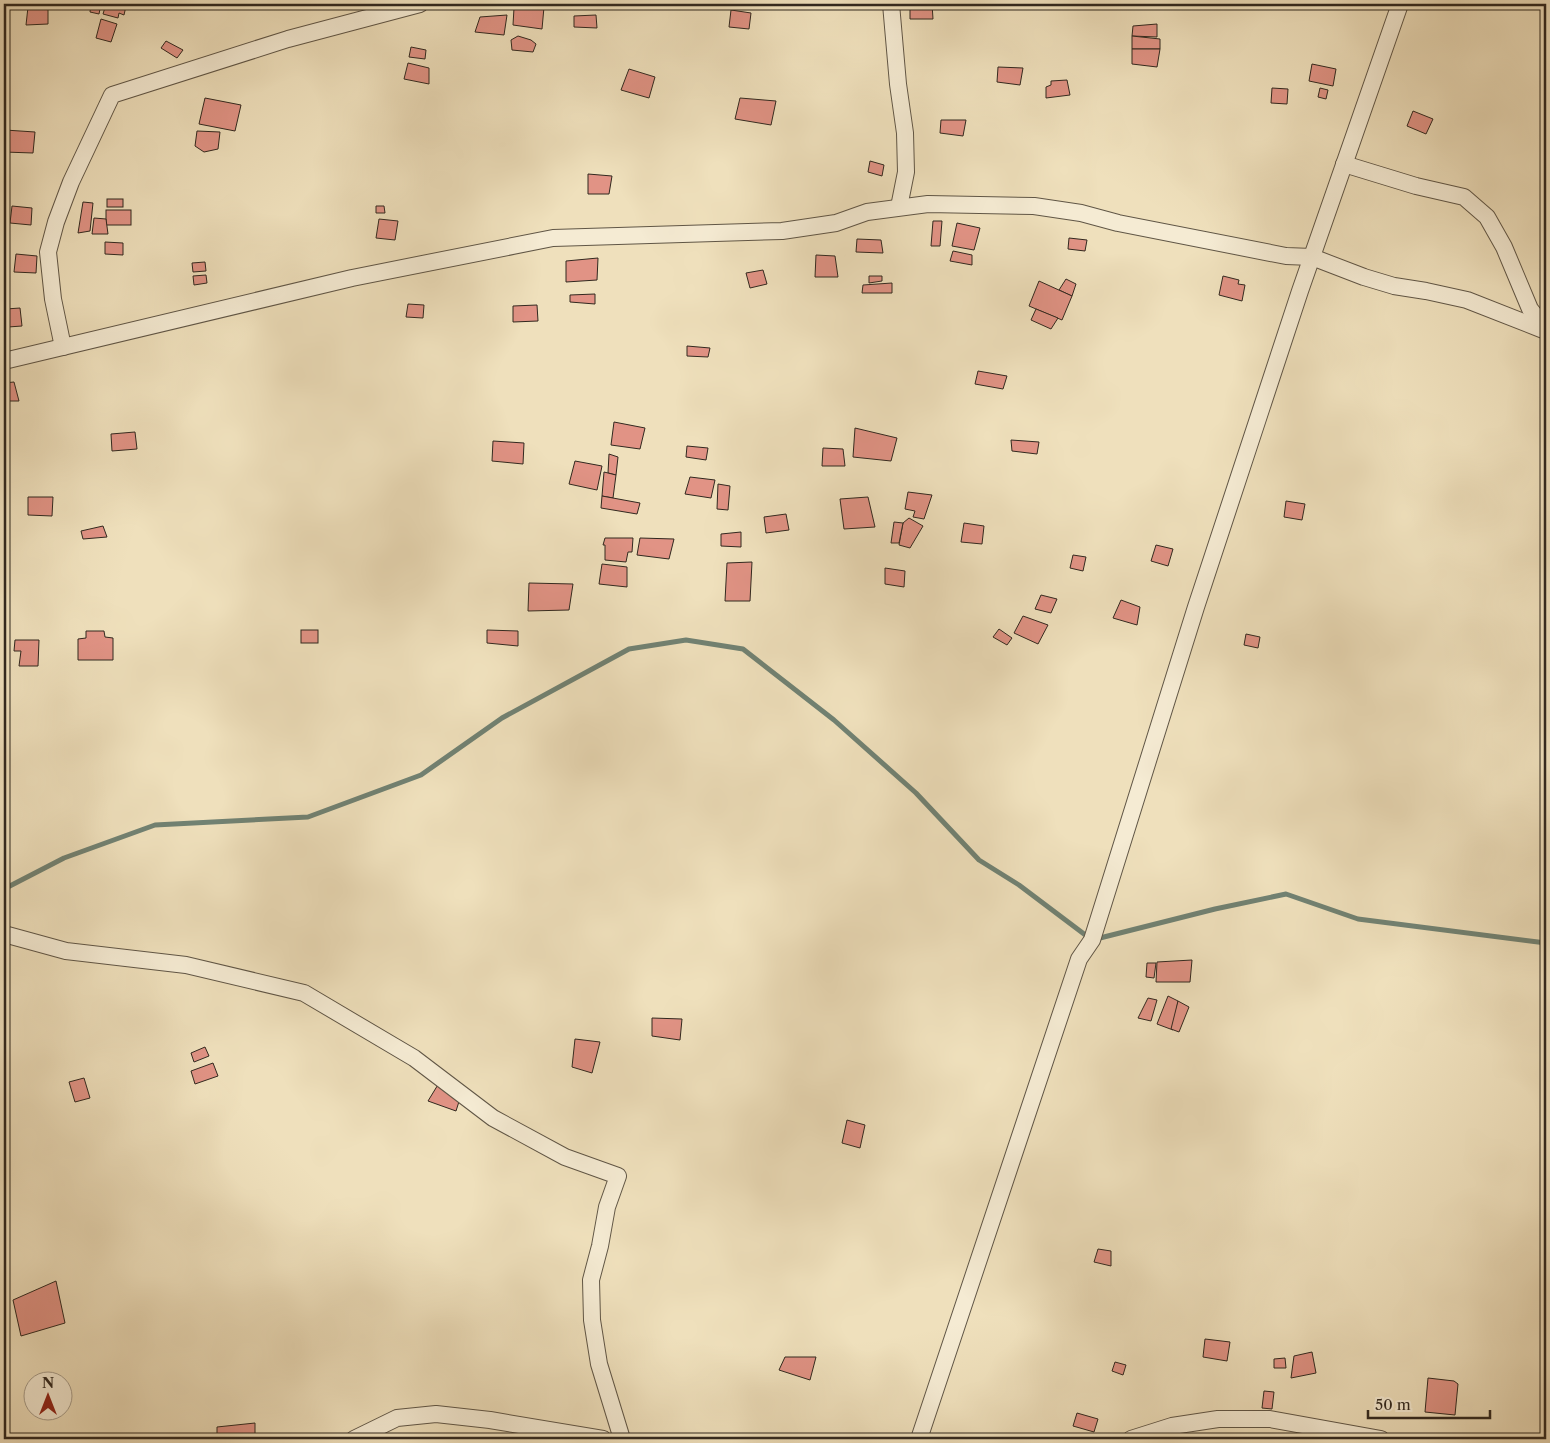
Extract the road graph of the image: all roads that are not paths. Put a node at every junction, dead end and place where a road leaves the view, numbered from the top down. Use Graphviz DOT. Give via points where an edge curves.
graph roads {
  1 [pos="420,4"];
  2 [pos="891,4"];
  3 [pos="1400,4"];
  4 [pos="1344,164"];
  5 [pos="899,207"];
  6 [pos="1312,257"];
  7 [pos="1546,330"];
  8 [pos="63,347"];
  9 [pos="4,361"];
  10 [pos="4,934"];
  11 [pos="354,1439"];
  12 [pos="603,1439"];
  13 [pos="622,1439"];
  14 [pos="919,1439"];
  15 [pos="1131,1439"];
  16 [pos="1381,1439"];
  1 -- 8 [label="street" via="288,39 112,95 71,182 48,252"];
  2 -- 5 [label="street" via="905,133 906,172"];
  3 -- 4 [label="street"];
  4 -- 6 [label="street"];
  4 -- 7 [label="street" via="1464,197 1487,217 1504,247 1530,309"];
  5 -- 6 [label="street" via="928,204 1034,206 1286,256"];
  5 -- 8 [label="street" via="782,232 553,238 352,278"];
  6 -- 7 [label="street" via="1394,286 1467,300"];
  6 -- 14 [label="street" via="1196,607 1092,940 1079,959"];
  8 -- 9 [label="street"];
  10 -- 13 [label="street" via="66,951 186,965 304,993 414,1058 494,1118 565,1157 618,1176 607,1207 591,1280 592,1320 599,1364"];
  11 -- 12 [label="street" via="397,1418 436,1414"];
  15 -- 16 [label="street" via="1172,1426 1218,1419 1270,1419"];
}
